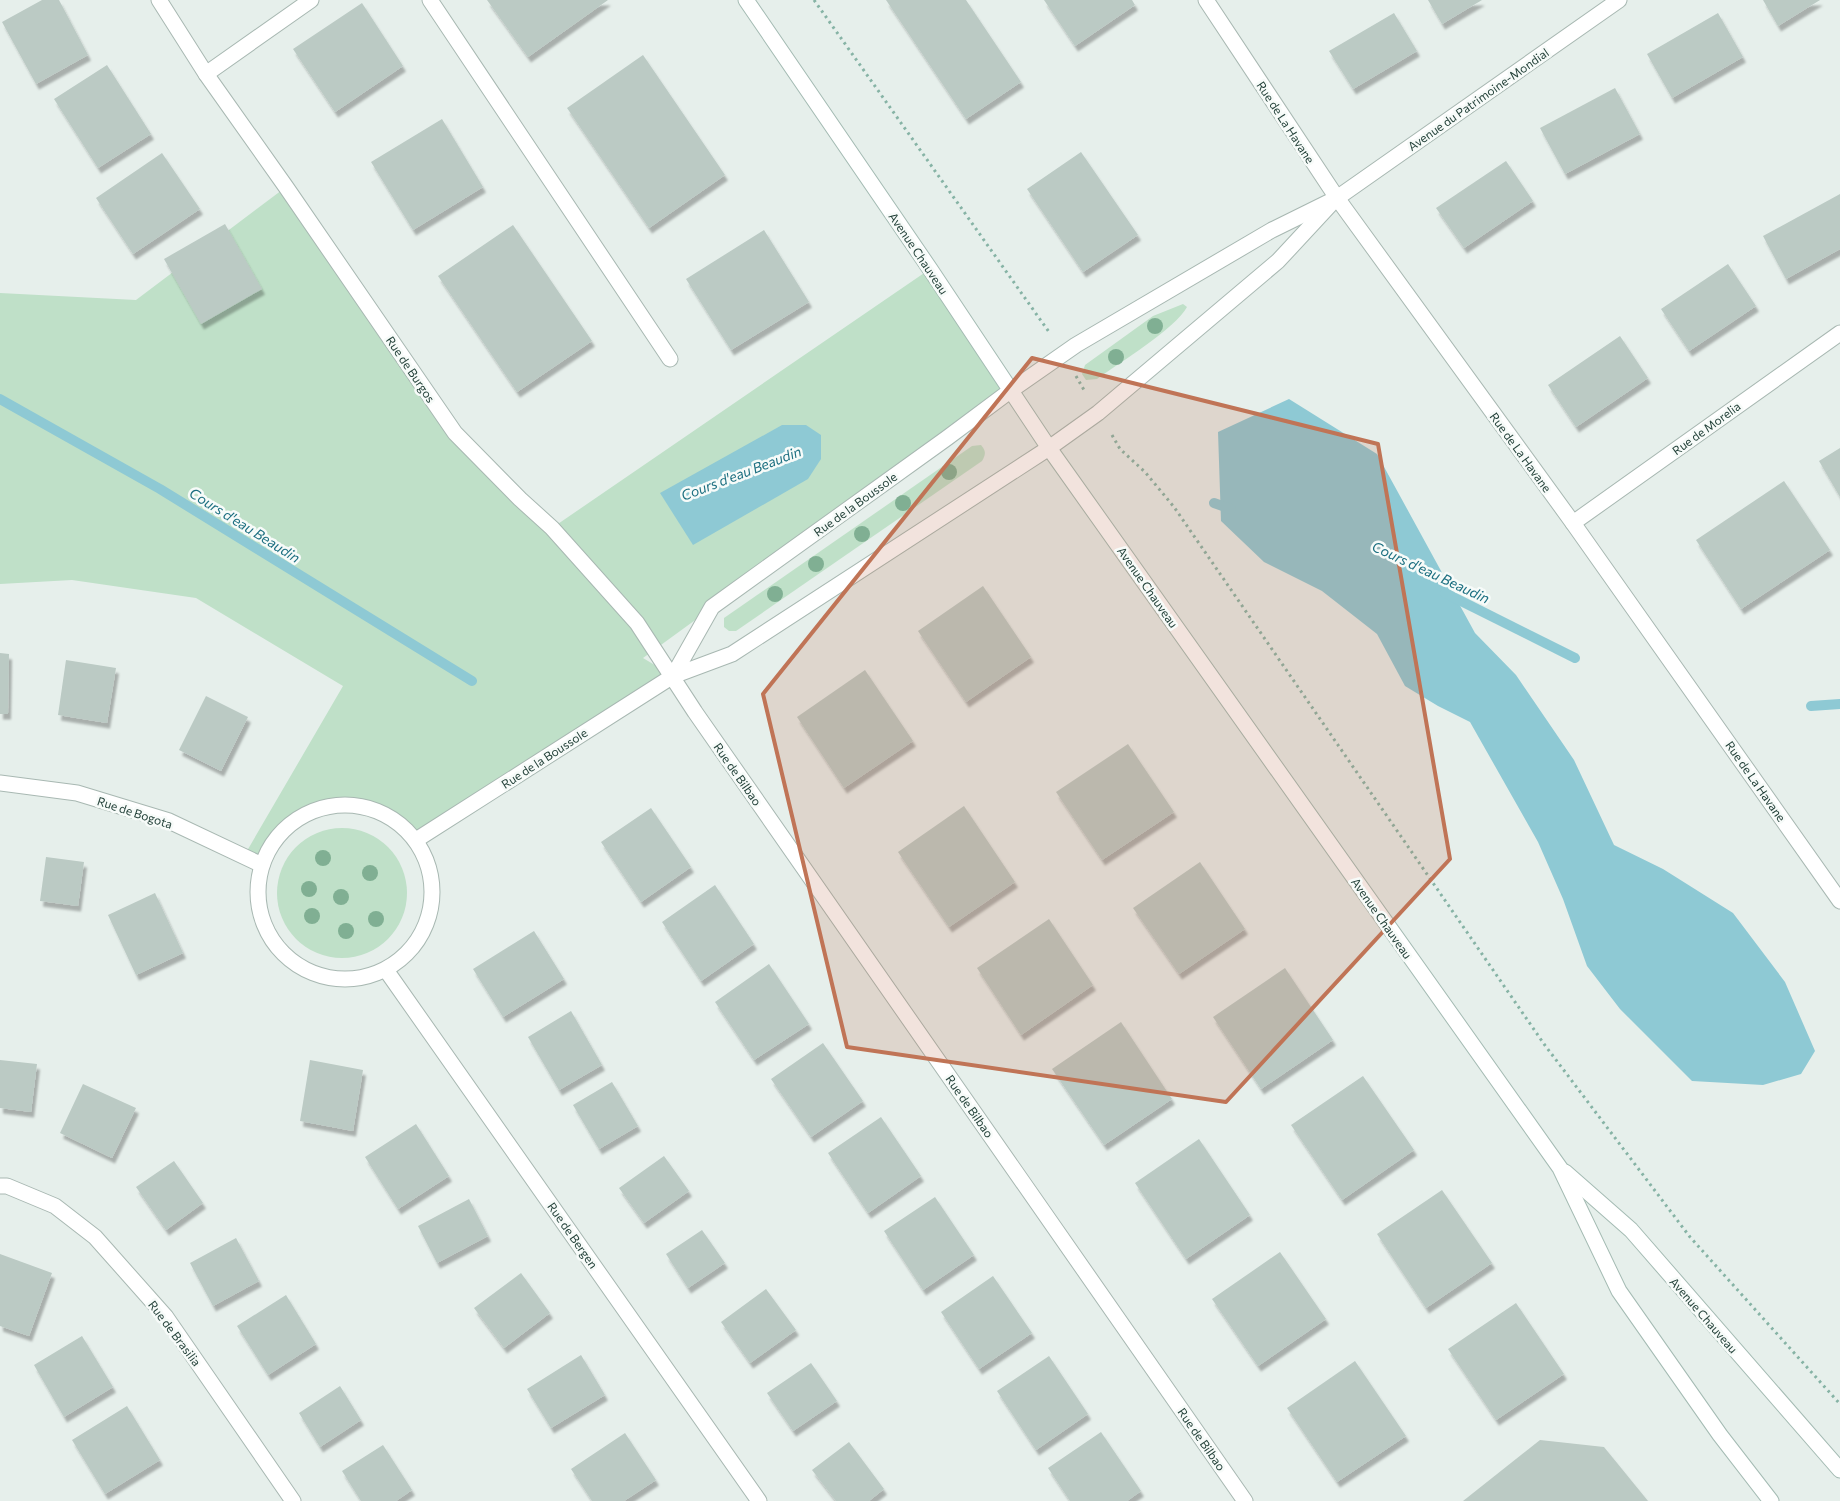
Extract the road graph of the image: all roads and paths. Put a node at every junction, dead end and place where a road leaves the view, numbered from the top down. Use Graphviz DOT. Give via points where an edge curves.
graph roads {
  1 [pos="159,0"];
  2 [pos="311,0"];
  3 [pos="430,0"];
  4 [pos="746,0"];
  5 [pos="814,0"];
  6 [pos="1206,0"];
  7 [pos="1619,0"];
  8 [pos="206,74"];
  9 [pos="1337,198"];
  10 [pos="1840,333"];
  11 [pos="1062,354"];
  12 [pos="670,359"];
  13 [pos="1010,391"];
  14 [pos="1098,413"];
  15 [pos="1049,448"];
  16 [pos="1572,523"];
  17 [pos="673,676"];
  18 [pos="695,712"];
  19 [pos="0,783"];
  20 [pos="416,840"];
  21 [pos="262,865"];
  22 [pos="1840,900"];
  23 [pos="386,970"];
  24 [pos="1560,1168"];
  25 [pos="0,1186"];
  26 [pos="1840,1404"];
  27 [pos="1840,1470"];
  28 [pos="293,1501"];
  29 [pos="759,1501"];
  30 [pos="1245,1501"];
  31 [pos="1772,1501"];
  1 -- 8 [label="street, Rue de Burgos"];
  2 -- 8 [label="street"];
  3 -- 12 [label="street"];
  4 -- 13 [label="street, Avenue Chauveau"];
  5 -- 11 [label="path"];
  6 -- 9 [label="street, Rue de La Havane"];
  7 -- 9 [label="street, Avenue du Patrimoine-Mondial"];
  8 -- 17 [label="street, Rue de Burgos" via="455,433 552,528 637,623"];
  9 -- 11 [label="street, Avenue du Patrimoine-Mondial" via="1272,230"];
  9 -- 14 [label="street, Avenue du Patrimoine-Mondial" via="1278,261"];
  9 -- 16 [label="street, Rue de La Havane"];
  10 -- 16 [label="street, Rue de Morelia"];
  11 -- 13 [label="street, Rue de la Boussole"];
  11 -- 14 [label="path"];
  13 -- 15 [label="street, Avenue Chauveau"];
  13 -- 17 [label="street, Rue de la Boussole" via="712,607"];
  14 -- 15 [label="street, Rue de la Boussole"];
  14 -- 26 [label="path" via="1120,449 1145,472 1174,507 1544,1044 1690,1237"];
  15 -- 17 [label="street, Rue de la Boussole" via="732,654"];
  15 -- 24 [label="street, Avenue Chauveau"];
  16 -- 22 [label="street, Rue de La Havane"];
  17 -- 18 [label="street, Rue de Burgos"];
  17 -- 20 [label="street, Rue de la Boussole"];
  18 -- 30 [label="street, Rue de Bilbao"];
  19 -- 21 [label="street, Rue de Bogota" via="78,793 169,821"];
  20 -- 21 [label="street" via="404,827 374,810 333,806 310,812 284,830"];
  20 -- 23 [label="street" via="430,872 431,906 427,922 411,950"];
  21 -- 23 [label="street" via="258,889 260,908 274,942 286,956 306,970 328,978 358,979"];
  23 -- 29 [label="street, Rue de Bergen"];
  24 -- 27 [label="street, Avenue Chauveau" via="1632,1230"];
  24 -- 31 [label="street, Avenue Chauveau" via="1619,1291 1720,1435"];
  25 -- 28 [label="street, Rue de Brasilia" via="55,1206 95,1237 166,1317"];
}
